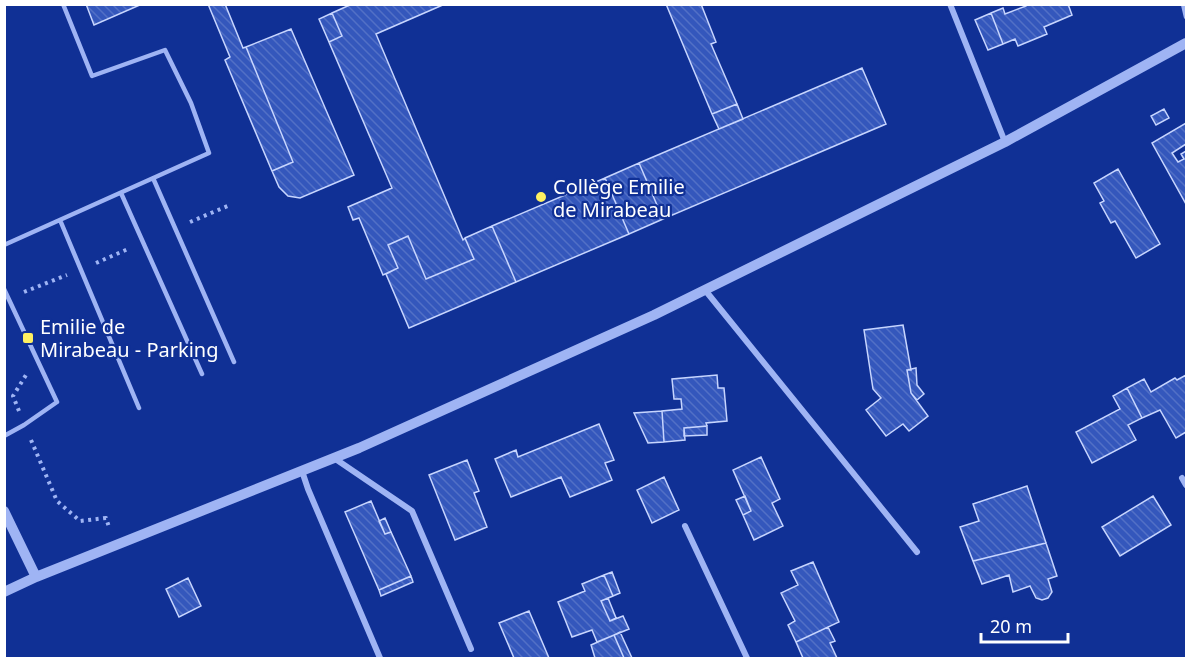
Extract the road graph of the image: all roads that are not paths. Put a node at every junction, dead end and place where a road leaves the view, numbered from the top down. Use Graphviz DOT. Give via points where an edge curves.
graph roads {
  1 [pos="63,4"];
  2 [pos="950,4"];
  3 [pos="1183,4"];
  4 [pos="1186,17"];
  5 [pos="1186,43"];
  6 [pos="1005,142"];
  7 [pos="153,178"];
  8 [pos="121,193"];
  9 [pos="60,220"];
  10 [pos="4,245"];
  11 [pos="4,289"];
  12 [pos="705,290"];
  13 [pos="234,362"];
  14 [pos="202,374"];
  15 [pos="139,408"];
  16 [pos="4,436"];
  17 [pos="333,458"];
  18 [pos="302,471"];
  19 [pos="1182,478"];
  20 [pos="1186,485"];
  21 [pos="4,511"];
  22 [pos="685,526"];
  23 [pos="916,552"];
  24 [pos="36,577"];
  25 [pos="4,592"];
  26 [pos="471,649"];
  27 [pos="380,658"];
  28 [pos="747,658"];
  1 -- 7 [label="lane" via="92,76 165,50 191,103 209,153"];
  2 -- 6 [label="street"];
  3 -- 4 [label="lane"];
  5 -- 6 [label="street"];
  6 -- 12 [label="street"];
  7 -- 8 [label="lane"];
  7 -- 13 [label="lane"];
  8 -- 9 [label="lane"];
  8 -- 14 [label="lane"];
  9 -- 10 [label="lane"];
  9 -- 15 [label="lane"];
  11 -- 16 [label="lane" via="57,402"];
  12 -- 17 [label="street"];
  12 -- 23 [label="street"];
  17 -- 18 [label="street"];
  17 -- 26 [label="street" via="412,511"];
  18 -- 24 [label="street"];
  18 -- 27 [label="street"];
  19 -- 20 [label="street"];
  21 -- 24 [label="street"];
  22 -- 28 [label="street"];
  24 -- 25 [label="street"];
}
